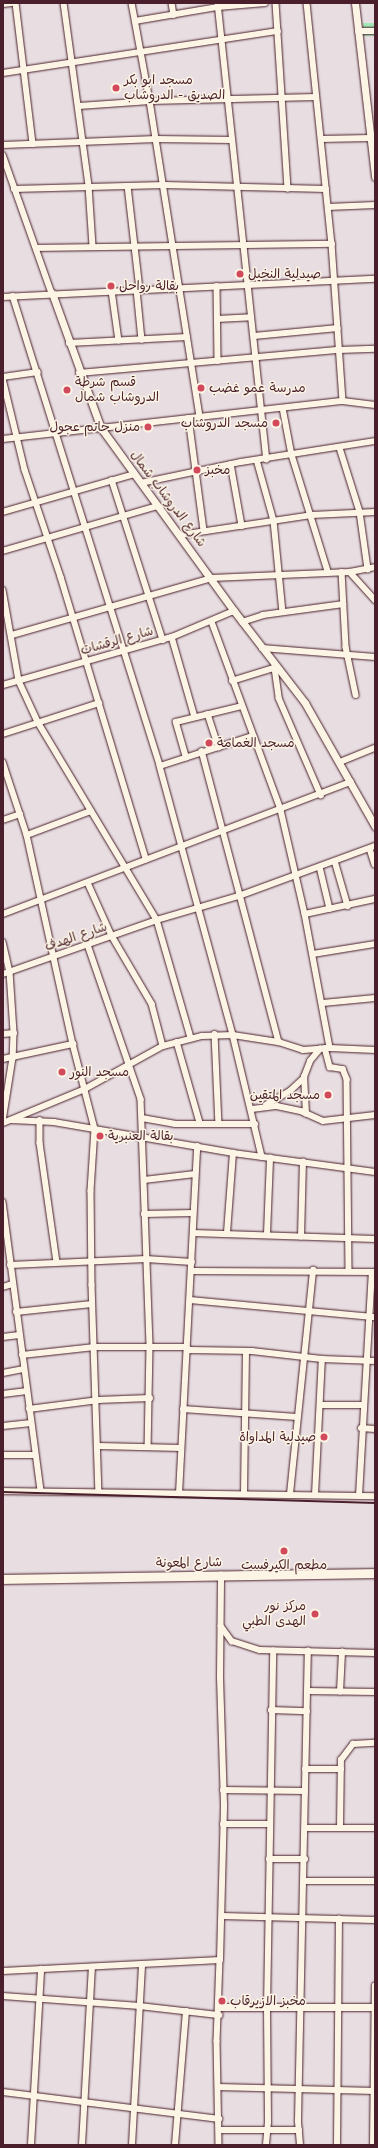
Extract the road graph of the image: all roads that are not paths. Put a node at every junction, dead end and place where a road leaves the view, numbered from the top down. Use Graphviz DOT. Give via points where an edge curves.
graph roads {
  1 [pos="11,3"];
  2 [pos="16,3"];
  3 [pos="64,3"];
  4 [pos="132,3"];
  5 [pos="172,3"];
  6 [pos="259,3"];
  7 [pos="265,3"];
  8 [pos="276,3"];
  9 [pos="307,3"];
  10 [pos="355,3"];
  11 [pos="3,4"];
  12 [pos="218,5"];
  13 [pos="174,15"];
  14 [pos="135,21"];
  15 [pos="278,31"];
  16 [pos="375,31"];
  17 [pos="358,32"];
  18 [pos="222,40"];
  19 [pos="141,52"];
  20 [pos="73,61"];
  21 [pos="24,69"];
  22 [pos="3,73"];
  23 [pos="316,97"];
  24 [pos="282,99"];
  25 [pos="150,100"];
  26 [pos="228,101"];
  27 [pos="79,106"];
  28 [pos="370,138"];
  29 [pos="321,139"];
  30 [pos="156,140"];
  31 [pos="232,140"];
  32 [pos="84,142"];
  33 [pos="33,144"];
  34 [pos="3,145"];
  35 [pos="3,155"];
  36 [pos="375,177"];
  37 [pos="164,185"];
  38 [pos="89,186"];
  39 [pos="128,186"];
  40 [pos="237,188"];
  41 [pos="14,189"];
  42 [pos="288,189"];
  43 [pos="326,189"];
  44 [pos="375,205"];
  45 [pos="328,208"];
  46 [pos="332,244"];
  47 [pos="243,245"];
  48 [pos="93,247"];
  49 [pos="136,247"];
  50 [pos="172,247"];
  51 [pos="36,248"];
  52 [pos="375,279"];
  53 [pos="334,281"];
  54 [pos="247,285"];
  55 [pos="217,286"];
  56 [pos="179,289"];
  57 [pos="139,290"];
  58 [pos="112,291"];
  59 [pos="52,293"];
  60 [pos="13,296"];
  61 [pos="3,297"];
  62 [pos="251,317"];
  63 [pos="217,319"];
  64 [pos="338,328"];
  65 [pos="254,336"];
  66 [pos="188,337"];
  67 [pos="142,340"];
  68 [pos="118,341"];
  69 [pos="69,343"];
  70 [pos="375,349"];
  71 [pos="339,350"];
  72 [pos="257,358"];
  73 [pos="218,361"];
  74 [pos="192,363"];
  75 [pos="38,372"];
  76 [pos="79,373"];
  77 [pos="3,378"];
  78 [pos="343,402"];
  79 [pos="375,405"];
  80 [pos="283,408"];
  81 [pos="261,410"];
  82 [pos="200,417"];
  83 [pos="188,418"];
  84 [pos="101,428"];
  85 [pos="57,433"];
  86 [pos="16,437"];
  87 [pos="3,439"];
  88 [pos="375,441"];
  89 [pos="340,448"];
  90 [pos="292,455"];
  91 [pos="267,459"];
  92 [pos="257,460"];
  93 [pos="231,464"];
  94 [pos="194,471"];
  95 [pos="135,474"];
  96 [pos="112,480"];
  97 [pos="141,483"];
  98 [pos="75,491"];
  99 [pos="36,502"];
  100 [pos="158,506"];
  101 [pos="3,512"];
  102 [pos="360,512"];
  103 [pos="375,512"];
  104 [pos="125,516"];
  105 [pos="312,516"];
  106 [pos="274,521"];
  107 [pos="242,526"];
  108 [pos="86,527"];
  109 [pos="204,530"];
  110 [pos="180,535"];
  111 [pos="48,539"];
  112 [pos="3,551"];
  113 [pos="375,567"];
  114 [pos="368,569"];
  115 [pos="328,571"];
  116 [pos="342,572"];
  117 [pos="350,572"];
  118 [pos="281,574"];
  119 [pos="212,578"];
  120 [pos="3,590"];
  121 [pos="151,597"];
  122 [pos="375,600"];
  123 [pos="343,604"];
  124 [pos="109,608"];
  125 [pos="234,611"];
  126 [pos="283,612"];
  127 [pos="73,619"];
  128 [pos="212,622"];
  129 [pos="242,622"];
  130 [pos="12,635"];
  131 [pos="172,637"];
  132 [pos="163,640"];
  133 [pos="262,648"];
  134 [pos="124,652"];
  135 [pos="347,654"];
  136 [pos="375,657"];
  137 [pos="86,662"];
  138 [pos="276,668"];
  139 [pos="19,681"];
  140 [pos="232,681"];
  141 [pos="3,685"];
  142 [pos="356,695"];
  143 [pos="99,703"];
  144 [pos="242,706"];
  145 [pos="208,714"];
  146 [pos="194,717"];
  147 [pos="38,722"];
  148 [pos="3,734"];
  149 [pos="254,736"];
  150 [pos="219,747"];
  151 [pos="375,748"];
  152 [pos="202,752"];
  153 [pos="186,758"];
  154 [pos="3,762"];
  155 [pos="340,762"];
  156 [pos="160,766"];
  157 [pos="351,782"];
  158 [pos="321,795"];
  159 [pos="280,810"];
  160 [pos="91,812"];
  161 [pos="20,814"];
  162 [pos="3,820"];
  163 [pos="375,826"];
  164 [pos="224,831"];
  165 [pos="27,835"];
  166 [pos="182,846"];
  167 [pos="372,847"];
  168 [pos="146,859"];
  169 [pos="335,861"];
  170 [pos="375,864"];
  171 [pos="126,867"];
  172 [pos="320,867"];
  173 [pos="297,876"];
  174 [pos="88,884"];
  175 [pos="240,896"];
  176 [pos="42,899"];
  177 [pos="375,899"];
  178 [pos="348,906"];
  179 [pos="198,909"];
  180 [pos="330,909"];
  181 [pos="3,914"];
  182 [pos="305,914"];
  183 [pos="157,920"];
  184 [pos="112,936"];
  185 [pos="3,942"];
  186 [pos="88,944"];
  187 [pos="375,944"];
  188 [pos="313,954"];
  189 [pos="54,957"];
  190 [pos="10,972"];
  191 [pos="3,974"];
  192 [pos="375,998"];
  193 [pos="323,1003"];
  194 [pos="14,1033"];
  195 [pos="3,1034"];
  196 [pos="215,1034"];
  197 [pos="233,1035"];
  198 [pos="192,1038"];
  199 [pos="177,1042"];
  200 [pos="278,1042"];
  201 [pos="73,1044"];
  202 [pos="163,1046"];
  203 [pos="325,1048"];
  204 [pos="375,1050"];
  205 [pos="13,1058"];
  206 [pos="3,1060"];
  207 [pos="130,1063"];
  208 [pos="304,1078"];
  209 [pos="6,1082"];
  210 [pos="85,1089"];
  211 [pos="263,1106"];
  212 [pos="252,1109"];
  213 [pos="306,1114"];
  214 [pos="375,1115"];
  215 [pos="142,1118"];
  216 [pos="40,1120"];
  217 [pos="348,1120"];
  218 [pos="4,1121"];
  219 [pos="200,1123"];
  220 [pos="219,1124"];
  221 [pos="255,1124"];
  222 [pos="95,1129"];
  223 [pos="143,1137"];
  224 [pos="197,1146"];
  225 [pos="233,1153"];
  226 [pos="262,1157"];
  227 [pos="270,1158"];
  228 [pos="303,1162"];
  229 [pos="348,1168"];
  230 [pos="375,1172"];
  231 [pos="195,1174"];
  232 [pos="144,1180"];
  233 [pos="3,1202"];
  234 [pos="144,1214"];
  235 [pos="193,1214"];
  236 [pos="193,1233"];
  237 [pos="227,1233"];
  238 [pos="267,1234"];
  239 [pos="301,1237"];
  240 [pos="348,1238"];
  241 [pos="5,1239"];
  242 [pos="375,1239"];
  243 [pos="146,1259"];
  244 [pos="92,1261"];
  245 [pos="57,1262"];
  246 [pos="192,1262"];
  247 [pos="10,1265"];
  248 [pos="313,1270"];
  249 [pos="192,1271"];
  250 [pos="349,1271"];
  251 [pos="373,1272"];
  252 [pos="12,1284"];
  253 [pos="3,1287"];
  254 [pos="190,1300"];
  255 [pos="92,1304"];
  256 [pos="310,1310"];
  257 [pos="16,1312"];
  258 [pos="373,1317"];
  259 [pos="19,1335"];
  260 [pos="3,1337"];
  261 [pos="95,1347"];
  262 [pos="150,1347"];
  263 [pos="186,1347"];
  264 [pos="246,1352"];
  265 [pos="22,1355"];
  266 [pos="306,1357"];
  267 [pos="322,1359"];
  268 [pos="368,1360"];
  269 [pos="375,1361"];
  270 [pos="24,1369"];
  271 [pos="3,1373"];
  272 [pos="27,1391"];
  273 [pos="3,1394"];
  274 [pos="150,1398"];
  275 [pos="98,1400"];
  276 [pos="320,1405"];
  277 [pos="363,1405"];
  278 [pos="29,1409"];
  279 [pos="182,1409"];
  280 [pos="244,1413"];
  281 [pos="297,1417"];
  282 [pos="31,1423"];
  283 [pos="3,1426"];
  284 [pos="361,1428"];
  285 [pos="375,1429"];
  286 [pos="99,1446"];
  287 [pos="148,1447"];
  288 [pos="181,1448"];
  289 [pos="3,1455"];
  290 [pos="35,1455"];
  291 [pos="3,1491"];
  292 [pos="41,1491"];
  293 [pos="99,1492"];
  294 [pos="179,1494"];
  295 [pos="244,1494"];
  296 [pos="290,1494"];
  297 [pos="315,1495"];
  298 [pos="359,1496"];
  299 [pos="375,1496"];
  300 [pos="375,1568"];
  301 [pos="3,1573"];
  302 [pos="375,1573"];
  303 [pos="221,1575"];
  304 [pos="3,1579"];
  305 [pos="221,1626"];
  306 [pos="273,1651"];
  307 [pos="308,1651"];
  308 [pos="342,1652"];
  309 [pos="375,1653"];
  310 [pos="308,1692"];
  311 [pos="340,1692"];
  312 [pos="375,1692"];
  313 [pos="271,1710"];
  314 [pos="307,1711"];
  315 [pos="375,1743"];
  316 [pos="305,1769"];
  317 [pos="341,1769"];
  318 [pos="223,1790"];
  319 [pos="270,1790"];
  320 [pos="305,1791"];
  321 [pos="223,1824"];
  322 [pos="270,1824"];
  323 [pos="305,1828"];
  324 [pos="340,1828"];
  325 [pos="375,1828"];
  326 [pos="269,1859"];
  327 [pos="305,1859"];
  328 [pos="305,1881"];
  329 [pos="375,1881"];
  330 [pos="222,1916"];
  331 [pos="269,1917"];
  332 [pos="304,1918"];
  333 [pos="339,1919"];
  334 [pos="375,1920"];
  335 [pos="220,1960"];
  336 [pos="142,1965"];
  337 [pos="92,1967"];
  338 [pos="41,1969"];
  339 [pos="3,1971"];
  340 [pos="375,1986"];
  341 [pos="3,1996"];
  342 [pos="40,1998"];
  343 [pos="90,2002"];
  344 [pos="140,2006"];
  345 [pos="338,2007"];
  346 [pos="375,2007"];
  347 [pos="220,2008"];
  348 [pos="267,2008"];
  349 [pos="302,2008"];
  350 [pos="186,2011"];
  351 [pos="219,2015"];
  352 [pos="218,2087"];
  353 [pos="268,2088"];
  354 [pos="300,2089"];
  355 [pos="337,2090"];
  356 [pos="374,2091"];
  357 [pos="3,2092"];
  358 [pos="34,2095"];
  359 [pos="86,2102"];
  360 [pos="133,2108"];
  361 [pos="177,2113"];
  362 [pos="219,2119"];
  363 [pos="219,2130"];
  364 [pos="268,2130"];
  365 [pos="299,2130"];
  366 [pos="374,2136"];
  367 [pos="31,2145"];
  368 [pos="82,2145"];
  369 [pos="132,2145"];
  370 [pos="175,2145"];
  371 [pos="219,2145"];
  372 [pos="266,2145"];
  373 [pos="300,2145"];
  374 [pos="337,2145"];
  375 [pos="373,2145"];
  1 -- 11 [label="street"];
  2 -- 21 [label="street"];
  3 -- 20 [label="street"];
  4 -- 14 [label="street"];
  5 -- 13 [label="street"];
  6 -- 7 [label="street"];
  6 -- 12 [label="street"];
  8 -- 15 [label="street"];
  9 -- 23 [label="street"];
  10 -- 17 [label="street"];
  12 -- 13 [label="street"];
  12 -- 18 [label="street"];
  13 -- 14 [label="street"];
  14 -- 19 [label="street"];
  15 -- 18 [label="street"];
  15 -- 24 [label="street"];
  16 -- 17 [label="street"];
  17 -- 28 [label="street"];
  18 -- 19 [label="street"];
  18 -- 26 [label="street"];
  19 -- 20 [label="street"];
  19 -- 25 [label="street"];
  20 -- 21 [label="street"];
  20 -- 27 [label="street"];
  21 -- 22 [label="street"];
  21 -- 33 [label="street"];
  23 -- 24 [label="street"];
  23 -- 29 [label="street"];
  24 -- 26 [label="street"];
  24 -- 42 [label="street"];
  25 -- 26 [label="street"];
  25 -- 27 [label="street"];
  25 -- 30 [label="street"];
  26 -- 31 [label="street"];
  27 -- 32 [label="street"];
  28 -- 29 [label="street"];
  28 -- 36 [label="street"];
  29 -- 43 [label="street"];
  30 -- 31 [label="street"];
  30 -- 32 [label="street"];
  30 -- 37 [label="street"];
  31 -- 40 [label="street"];
  32 -- 33 [label="street"];
  32 -- 38 [label="street"];
  33 -- 34 [label="street"];
  35 -- 41 [label="street, شارع الدروشاب شمال"];
  37 -- 39 [label="street"];
  37 -- 40 [label="street"];
  37 -- 50 [label="street"];
  38 -- 39 [label="street"];
  38 -- 41 [label="street"];
  38 -- 48 [label="street"];
  39 -- 49 [label="street"];
  40 -- 42 [label="street"];
  40 -- 47 [label="street"];
  41 -- 51 [label="street, شارع الدروشاب شمال"];
  42 -- 43 [label="street"];
  43 -- 45 [label="street"];
  44 -- 45 [label="street"];
  45 -- 46 [label="street"];
  46 -- 47 [label="street"];
  46 -- 53 [label="street"];
  47 -- 50 [label="street"];
  47 -- 54 [label="street"];
  48 -- 49 [label="street"];
  48 -- 51 [label="street"];
  49 -- 50 [label="street"];
  49 -- 57 [label="street"];
  50 -- 56 [label="street"];
  51 -- 59 [label="street, شارع الدروشاب شمال"];
  52 -- 53 [label="street"];
  53 -- 54 [label="street"];
  53 -- 64 [label="street"];
  54 -- 55 [label="street"];
  54 -- 62 [label="street"];
  55 -- 56 [label="street"];
  55 -- 63 [label="street"];
  56 -- 57 [label="street"];
  56 -- 66 [label="street"];
  57 -- 58 [label="street"];
  57 -- 67 [label="street"];
  58 -- 59 [label="street"];
  58 -- 68 [label="street"];
  59 -- 60 [label="street"];
  59 -- 69 [label="street, شارع الدروشاب شمال"];
  60 -- 61 [label="street"];
  60 -- 75 [label="street"];
  62 -- 63 [label="street"];
  62 -- 65 [label="street"];
  63 -- 73 [label="street"];
  64 -- 65 [label="street"];
  64 -- 71 [label="street"];
  65 -- 72 [label="street"];
  66 -- 67 [label="street"];
  66 -- 74 [label="street"];
  67 -- 68 [label="street"];
  68 -- 69 [label="street"];
  69 -- 76 [label="street, شارع الدروشاب شمال"];
  70 -- 71 [label="street"];
  71 -- 72 [label="street"];
  71 -- 78 [label="street"];
  72 -- 73 [label="street"];
  72 -- 81 [label="street"];
  73 -- 74 [label="street"];
  74 -- 76 [label="street"];
  74 -- 82 [label="street"];
  75 -- 77 [label="street"];
  75 -- 85 [label="street"];
  76 -- 84 [label="street, شارع الدروشاب شمال"];
  77 -- 86 [label="street"];
  78 -- 79 [label="street"];
  78 -- 80 [label="street"];
  80 -- 81 [label="street"];
  80 -- 90 [label="street"];
  81 -- 82 [label="street"];
  81 -- 91 [label="street"];
  82 -- 83 [label="street"];
  83 -- 84 [label="street"];
  83 -- 94 [label="street"];
  84 -- 85 [label="street"];
  84 -- 95 [label="street, شارع الدروشاب شمال"];
  85 -- 86 [label="street"];
  85 -- 98 [label="street"];
  86 -- 87 [label="street"];
  86 -- 99 [label="street"];
  88 -- 89 [label="street"];
  89 -- 90 [label="street"];
  89 -- 102 [label="street"];
  90 -- 91 [label="street"];
  90 -- 105 [label="street"];
  91 -- 92 [label="street"];
  92 -- 93 [label="street"];
  92 -- 106 [label="street"];
  93 -- 94 [label="street"];
  93 -- 107 [label="street"];
  94 -- 97 [label="street"];
  94 -- 109 [label="street"];
  95 -- 96 [label="street"];
  95 -- 97 [label="street, شارع الدروشاب شمال"];
  96 -- 98 [label="street"];
  96 -- 104 [label="street"];
  97 -- 100 [label="street, شارع الدروشاب شمال"];
  98 -- 99 [label="street"];
  98 -- 108 [label="street"];
  99 -- 101 [label="street"];
  99 -- 111 [label="street"];
  100 -- 104 [label="street"];
  100 -- 110 [label="street, شارع الدروشاب شمال"];
  102 -- 103 [label="street"];
  102 -- 105 [label="street"];
  102 -- 114 [label="street"];
  104 -- 108 [label="street"];
  104 -- 121 [label="street"];
  105 -- 106 [label="street"];
  105 -- 115 [label="street"];
  106 -- 107 [label="street"];
  106 -- 118 [label="street"];
  107 -- 109 [label="street"];
  108 -- 111 [label="street"];
  108 -- 124 [label="street"];
  109 -- 110 [label="street"];
  110 -- 119 [label="street, شارع الدروشاب شمال"];
  111 -- 112 [label="street"];
  111 -- 127 [label="street"];
  113 -- 114 [label="street"];
  114 -- 117 [label="street"];
  115 -- 116 [label="street"];
  115 -- 118 [label="street"];
  116 -- 117 [label="street"];
  116 -- 123 [label="street"];
  117 -- 122 [label="street"];
  118 -- 119 [label="street"];
  118 -- 126 [label="street"];
  119 -- 121 [label="street"];
  119 -- 125 [label="street, شارع الدروشاب شمال"];
  120 -- 130 [label="street"];
  121 -- 124 [label="street"];
  121 -- 132 [label="street"];
  123 -- 126 [label="street"];
  123 -- 135 [label="street"];
  124 -- 127 [label="street"];
  124 -- 134 [label="street"];
  125 -- 128 [label="street, شارع الرقشات"];
  125 -- 129 [label="street, شارع الدروشاب شمال"];
  126 -- 129 [label="street" via="252,617"];
  127 -- 130 [label="street"];
  127 -- 137 [label="street"];
  128 -- 131 [label="street, شارع الرقشات"];
  128 -- 140 [label="street"];
  129 -- 133 [label="street, شارع الدروشاب شمال"];
  130 -- 139 [label="street"];
  131 -- 132 [label="street, شارع الرقشات"];
  131 -- 146 [label="street"];
  132 -- 134 [label="street, شارع الرقشات"];
  133 -- 135 [label="street"];
  133 -- 138 [label="street, شارع الدروشاب شمال"];
  134 -- 137 [label="street, شارع الرقشات"];
  134 -- 156 [label="street"];
  135 -- 136 [label="street"];
  135 -- 142 [label="street"];
  137 -- 139 [label="street, شارع الرقشات"];
  137 -- 143 [label="street"];
  138 -- 140 [label="street"];
  138 -- 155 [label="street, شارع الدروشاب شمال" via="315,717"];
  138 -- 158 [label="street" via="279,698"];
  139 -- 141 [label="street, شارع الرقشات"];
  139 -- 147 [label="street"];
  140 -- 144 [label="street"];
  143 -- 147 [label="street"];
  143 -- 168 [label="street"];
  144 -- 145 [label="street"];
  144 -- 149 [label="street"];
  145 -- 146 [label="street"];
  145 -- 150 [label="street"];
  146 -- 153 [label="street" via="175,723"];
  147 -- 148 [label="street"];
  147 -- 160 [label="street"];
  149 -- 150 [label="street"];
  149 -- 159 [label="street"];
  150 -- 152 [label="street"];
  151 -- 155 [label="street"];
  152 -- 153 [label="street"];
  152 -- 164 [label="street"];
  153 -- 156 [label="street"];
  154 -- 161 [label="street"];
  155 -- 157 [label="street, شارع الدروشاب شمال"];
  156 -- 166 [label="street"];
  157 -- 158 [label="street"];
  157 -- 163 [label="street, شارع الدروشاب شمال"];
  158 -- 159 [label="street"];
  159 -- 164 [label="street"];
  159 -- 173 [label="street"];
  160 -- 165 [label="street"];
  160 -- 171 [label="street"];
  161 -- 162 [label="street"];
  161 -- 165 [label="street"];
  164 -- 166 [label="street"];
  164 -- 175 [label="street"];
  165 -- 176 [label="street"];
  166 -- 168 [label="street"];
  166 -- 179 [label="street"];
  167 -- 169 [label="street, شارع الهدف"];
  167 -- 170 [label="street"];
  168 -- 171 [label="street"];
  169 -- 172 [label="street, شارع الهدف"];
  169 -- 178 [label="street"];
  171 -- 174 [label="street"];
  171 -- 183 [label="street"];
  172 -- 173 [label="street, شارع الهدف"];
  172 -- 180 [label="street"];
  173 -- 175 [label="street, شارع الهدف"];
  173 -- 182 [label="street"];
  174 -- 176 [label="street"];
  174 -- 184 [label="street"];
  175 -- 179 [label="street, شارع الهدف"];
  175 -- 200 [label="street"];
  176 -- 181 [label="street"];
  176 -- 189 [label="street"];
  177 -- 178 [label="street"];
  178 -- 180 [label="street"];
  179 -- 183 [label="street, شارع الهدف"];
  179 -- 197 [label="street"];
  180 -- 182 [label="street"];
  182 -- 188 [label="street"];
  183 -- 184 [label="street, شارع الهدف"];
  183 -- 198 [label="street"];
  184 -- 186 [label="street, شارع الهدف"];
  184 -- 202 [label="street" via="152,1004"];
  185 -- 190 [label="street"];
  186 -- 189 [label="street, شارع الهدف"];
  186 -- 207 [label="street"];
  187 -- 188 [label="street"];
  188 -- 193 [label="street"];
  189 -- 190 [label="street, شارع الهدف"];
  189 -- 201 [label="street"];
  190 -- 191 [label="street, شارع الهدف"];
  190 -- 194 [label="street"];
  192 -- 193 [label="street"];
  193 -- 203 [label="street"];
  194 -- 195 [label="street"];
  194 -- 205 [label="street"];
  196 -- 197 [label="street"];
  196 -- 198 [label="street"];
  196 -- 220 [label="street"];
  197 -- 200 [label="street"];
  197 -- 212 [label="street"];
  198 -- 199 [label="street"];
  199 -- 202 [label="street"];
  199 -- 219 [label="street"];
  200 -- 203 [label="street" via="303,1050"];
  201 -- 205 [label="street"];
  201 -- 210 [label="street"];
  202 -- 207 [label="street"];
  203 -- 204 [label="street"];
  203 -- 208 [label="street" via="310,1061"];
  203 -- 217 [label="street" via="330,1067 343,1068 345,1072"];
  205 -- 206 [label="street"];
  205 -- 209 [label="street"];
  207 -- 210 [label="street"];
  207 -- 215 [label="street" via="140,1095"];
  208 -- 211 [label="street" via="290,1091"];
  208 -- 213 [label="street"];
  209 -- 218 [label="street"];
  210 -- 218 [label="street"];
  210 -- 222 [label="street"];
  211 -- 212 [label="street"];
  211 -- 213 [label="street" via="289,1108"];
  212 -- 221 [label="street"];
  213 -- 217 [label="street" via="323,1121"];
  214 -- 217 [label="street"];
  215 -- 219 [label="street" via="175,1124"];
  215 -- 223 [label="street"];
  216 -- 218 [label="street"];
  216 -- 222 [label="street"];
  216 -- 245 [label="street" via="40,1142"];
  217 -- 229 [label="street"];
  219 -- 220 [label="street"];
  220 -- 221 [label="street"];
  221 -- 226 [label="street"];
  222 -- 223 [label="street"];
  222 -- 244 [label="street" via="91,1191"];
  223 -- 224 [label="street"];
  223 -- 232 [label="street"];
  224 -- 225 [label="street"];
  224 -- 231 [label="street"];
  225 -- 226 [label="street"];
  225 -- 237 [label="street"];
  226 -- 227 [label="street"];
  227 -- 228 [label="street"];
  227 -- 238 [label="street"];
  228 -- 229 [label="street"];
  228 -- 239 [label="street"];
  229 -- 230 [label="street"];
  229 -- 240 [label="street"];
  231 -- 232 [label="street"];
  231 -- 235 [label="street"];
  232 -- 234 [label="street"];
  233 -- 241 [label="street"];
  234 -- 235 [label="street"];
  234 -- 243 [label="street"];
  235 -- 236 [label="street"];
  236 -- 237 [label="street"];
  236 -- 246 [label="street"];
  237 -- 238 [label="street"];
  238 -- 239 [label="street"];
  239 -- 240 [label="street"];
  240 -- 242 [label="street"];
  240 -- 250 [label="street"];
  241 -- 247 [label="street"];
  243 -- 244 [label="street"];
  243 -- 246 [label="street"];
  243 -- 262 [label="street"];
  244 -- 245 [label="street"];
  244 -- 255 [label="street"];
  245 -- 247 [label="street"];
  246 -- 249 [label="street"];
  247 -- 252 [label="street"];
  248 -- 249 [label="street"];
  248 -- 250 [label="street"];
  248 -- 256 [label="street"];
  249 -- 254 [label="street"];
  250 -- 251 [label="street"];
  251 -- 258 [label="street"];
  252 -- 253 [label="street"];
  252 -- 257 [label="street"];
  254 -- 256 [label="street"];
  254 -- 263 [label="street"];
  255 -- 257 [label="street"];
  255 -- 261 [label="street"];
  256 -- 258 [label="street"];
  256 -- 266 [label="street"];
  257 -- 259 [label="street"];
  258 -- 268 [label="street"];
  259 -- 260 [label="street"];
  259 -- 265 [label="street"];
  261 -- 262 [label="street"];
  261 -- 265 [label="street"];
  261 -- 275 [label="street"];
  262 -- 263 [label="street"];
  262 -- 274 [label="street"];
  263 -- 264 [label="street" via="190,1350"];
  263 -- 279 [label="street"];
  264 -- 266 [label="street"];
  264 -- 280 [label="street"];
  265 -- 270 [label="street"];
  266 -- 267 [label="street"];
  266 -- 281 [label="street"];
  267 -- 268 [label="street"];
  267 -- 276 [label="street"];
  268 -- 269 [label="street"];
  268 -- 277 [label="street"];
  270 -- 271 [label="street"];
  270 -- 272 [label="street"];
  272 -- 273 [label="street"];
  272 -- 278 [label="street"];
  274 -- 275 [label="street"];
  274 -- 287 [label="street"];
  275 -- 278 [label="street"];
  275 -- 286 [label="street"];
  276 -- 277 [label="street"];
  276 -- 297 [label="street"];
  277 -- 284 [label="street"];
  278 -- 282 [label="street"];
  279 -- 280 [label="street"];
  279 -- 288 [label="street"];
  280 -- 281 [label="street"];
  280 -- 295 [label="street"];
  281 -- 296 [label="street"];
  282 -- 283 [label="street"];
  282 -- 290 [label="street"];
  284 -- 285 [label="street"];
  284 -- 298 [label="street"];
  286 -- 287 [label="street"];
  286 -- 293 [label="street"];
  287 -- 288 [label="street"];
  288 -- 294 [label="street"];
  289 -- 290 [label="street"];
  290 -- 292 [label="street"];
  291 -- 292 [label="street"];
  292 -- 293 [label="street"];
  293 -- 294 [label="street"];
  294 -- 295 [label="street"];
  295 -- 296 [label="street"];
  296 -- 297 [label="street"];
  297 -- 298 [label="street"];
  298 -- 299 [label="street"];
  300 -- 301 [label="highway, شارع المعونة"];
  302 -- 303 [label="highway, شارع المعونة"];
  303 -- 304 [label="highway, شارع المعونة"];
  303 -- 305 [label="street"];
  305 -- 306 [label="street" via="235,1643"];
  305 -- 318 [label="street"];
  306 -- 307 [label="street"];
  306 -- 313 [label="street"];
  307 -- 308 [label="street"];
  307 -- 310 [label="street"];
  308 -- 309 [label="street"];
  308 -- 311 [label="street"];
  310 -- 311 [label="street"];
  310 -- 314 [label="street"];
  311 -- 312 [label="street"];
  313 -- 314 [label="street"];
  313 -- 319 [label="street"];
  314 -- 316 [label="street"];
  315 -- 317 [label="street" via="353,1744 341,1760"];
  316 -- 317 [label="street"];
  316 -- 320 [label="street"];
  317 -- 324 [label="street"];
  318 -- 319 [label="street"];
  318 -- 321 [label="street"];
  319 -- 320 [label="street"];
  319 -- 322 [label="street"];
  320 -- 323 [label="street"];
  321 -- 322 [label="street"];
  321 -- 330 [label="street"];
  322 -- 326 [label="street"];
  323 -- 324 [label="street"];
  323 -- 327 [label="street"];
  324 -- 325 [label="street"];
  326 -- 327 [label="street"];
  326 -- 331 [label="street"];
  327 -- 328 [label="street"];
  328 -- 329 [label="street"];
  328 -- 332 [label="street"];
  330 -- 331 [label="street"];
  330 -- 335 [label="street"];
  331 -- 332 [label="street"];
  331 -- 348 [label="street"];
  332 -- 333 [label="street"];
  332 -- 349 [label="street"];
  333 -- 334 [label="street"];
  333 -- 345 [label="street"];
  335 -- 336 [label="street"];
  335 -- 347 [label="street"];
  336 -- 337 [label="street"];
  336 -- 344 [label="street"];
  337 -- 338 [label="street"];
  337 -- 343 [label="street"];
  338 -- 339 [label="street"];
  338 -- 342 [label="street"];
  340 -- 346 [label="street"];
  341 -- 342 [label="street"];
  342 -- 343 [label="street"];
  342 -- 358 [label="street"];
  343 -- 344 [label="street"];
  343 -- 359 [label="street"];
  344 -- 350 [label="street"];
  344 -- 360 [label="street"];
  345 -- 346 [label="street"];
  345 -- 349 [label="street"];
  345 -- 355 [label="street"];
  346 -- 356 [label="street"];
  347 -- 348 [label="street"];
  347 -- 351 [label="street"];
  348 -- 349 [label="street"];
  348 -- 353 [label="street"];
  349 -- 354 [label="street"];
  350 -- 351 [label="street"];
  350 -- 361 [label="street"];
  351 -- 352 [label="street"];
  352 -- 353 [label="street"];
  352 -- 362 [label="street"];
  353 -- 354 [label="street"];
  353 -- 364 [label="street"];
  354 -- 355 [label="street"];
  354 -- 365 [label="street"];
  355 -- 356 [label="street"];
  355 -- 374 [label="street"];
  356 -- 366 [label="street"];
  357 -- 358 [label="street"];
  358 -- 359 [label="street"];
  358 -- 367 [label="street"];
  359 -- 360 [label="street"];
  359 -- 368 [label="street"];
  360 -- 361 [label="street"];
  360 -- 369 [label="street"];
  361 -- 362 [label="street"];
  361 -- 370 [label="street"];
  362 -- 363 [label="street"];
  363 -- 364 [label="street"];
  363 -- 371 [label="street"];
  364 -- 365 [label="street"];
  364 -- 372 [label="street"];
  365 -- 373 [label="street"];
  366 -- 375 [label="street"];
}
